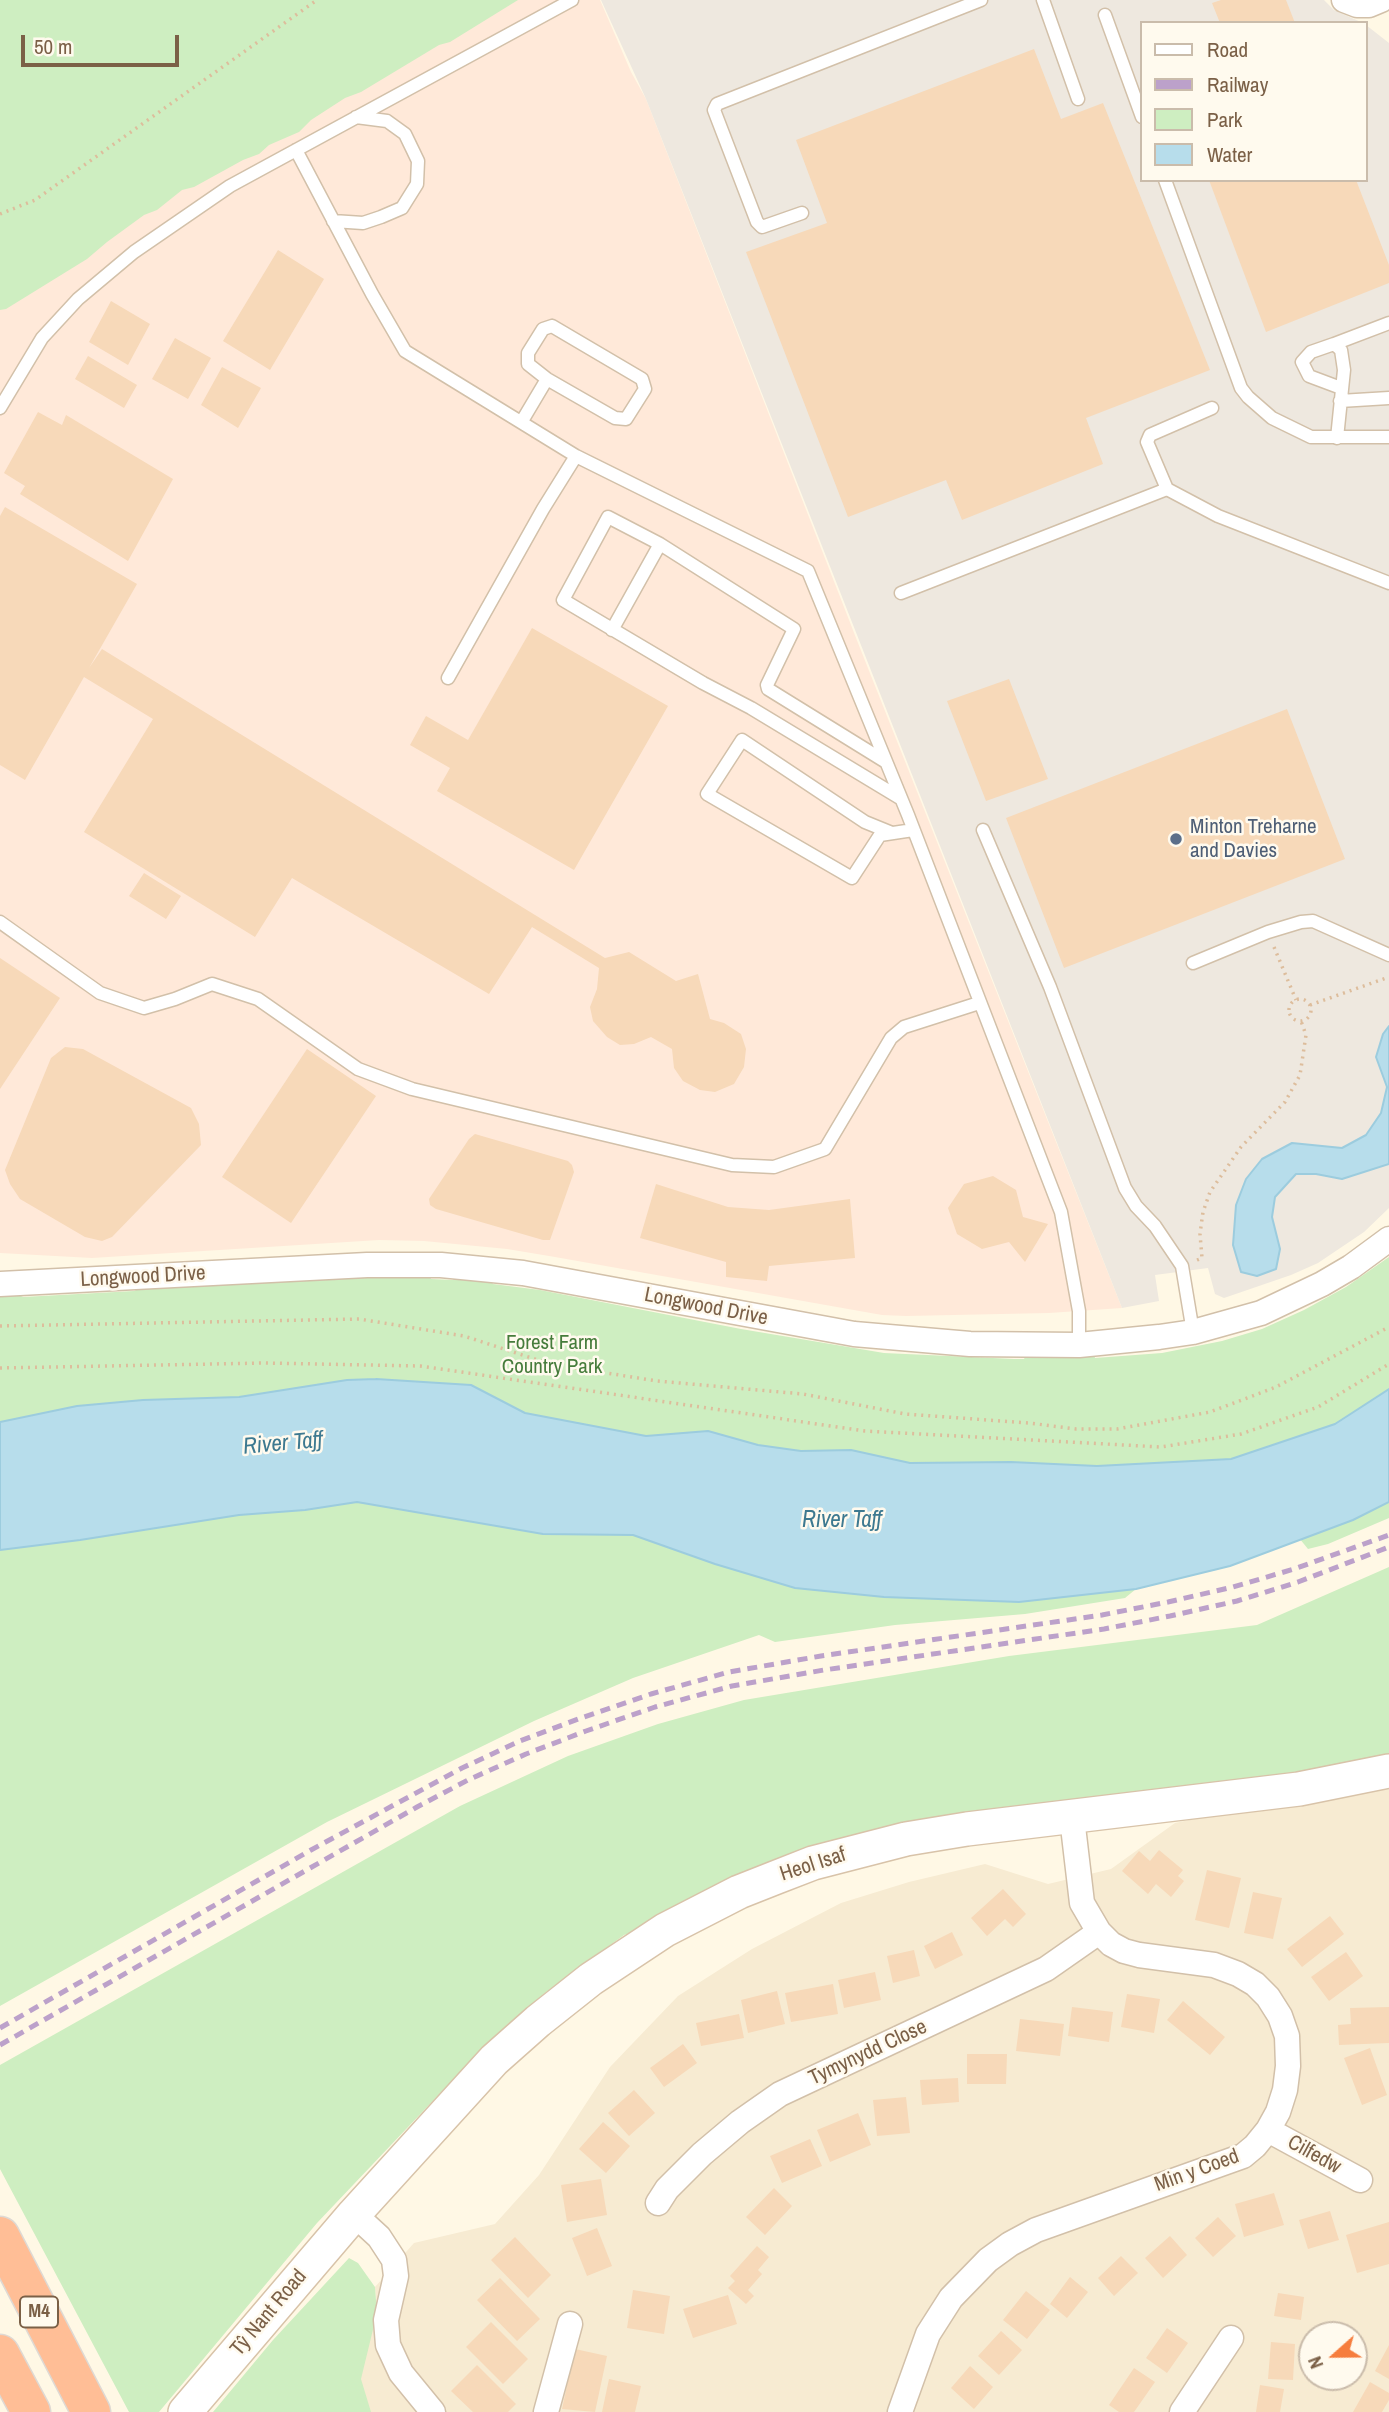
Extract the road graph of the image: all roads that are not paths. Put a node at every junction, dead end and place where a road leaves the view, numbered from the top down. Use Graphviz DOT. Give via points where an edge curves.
graph roads {
  1 [pos="572,0"];
  2 [pos="981,0"];
  3 [pos="1043,0"];
  4 [pos="1344,0"];
  5 [pos="1381,0"];
  6 [pos="1105,15"];
  7 [pos="1078,99"];
  8 [pos="1140,111"];
  9 [pos="355,117"];
  10 [pos="296,150"];
  11 [pos="1166,182"];
  12 [pos="802,213"];
  13 [pos="334,221"];
  14 [pos="1389,323"];
  15 [pos="1334,344"];
  16 [pos="547,379"];
  17 [pos="1340,395"];
  18 [pos="1389,397"];
  19 [pos="0,408"];
  20 [pos="1212,408"];
  21 [pos="522,422"];
  22 [pos="1336,438"];
  23 [pos="1389,438"];
  24 [pos="576,456"];
  25 [pos="1167,489"];
  26 [pos="660,544"];
  27 [pos="1389,583"];
  28 [pos="901,593"];
  29 [pos="612,630"];
  30 [pos="448,678"];
  31 [pos="886,762"];
  32 [pos="901,798"];
  33 [pos="914,830"];
  34 [pos="983,830"];
  35 [pos="892,833"];
  36 [pos="0,922"];
  37 [pos="1389,955"];
  38 [pos="1193,963"];
  39 [pos="979,1003"];
  40 [pos="1389,1239"];
  41 [pos="0,1284"];
  42 [pos="1194,1332"];
  43 [pos="1079,1345"];
  44 [pos="1389,1770"];
  45 [pos="1072,1818"];
  46 [pos="1099,1932"];
  47 [pos="1268,2130"];
  48 [pos="1360,2180"];
  49 [pos="658,2203"];
  50 [pos="354,2214"];
  51 [pos="0,2236"];
  52 [pos="570,2324"];
  53 [pos="1231,2339"];
  54 [pos="0,2354"];
  55 [pos="85,2400"];
  56 [pos="31,2412"];
  57 [pos="185,2412"];
  58 [pos="433,2412"];
  59 [pos="546,2412"];
  60 [pos="900,2412"];
  61 [pos="1182,2412"];
  1 -- 9 [label="lane"];
  2 -- 12 [label="lane" via="717,104 714,110 757,222 762,228"];
  3 -- 7 [label="lane"];
  4 -- 5 [label="street" via="1369,5"];
  6 -- 8 [label="lane"];
  9 -- 10 [label="lane"];
  9 -- 13 [label="lane" via="387,121 405,134 418,161 417,184 402,208 362,223"];
  10 -- 13 [label="lane"];
  10 -- 19 [label="lane" via="230,186 134,253 78,299 42,338"];
  11 -- 22 [label="lane" via="1241,388 1272,418 1311,438"];
  13 -- 21 [label="lane" via="405,351"];
  14 -- 15 [label="lane"];
  15 -- 17 [label="lane" via="1341,350 1345,370"];
  15 -- 17 [label="lane" via="1311,352 1302,362 1308,376"];
  16 -- 16 [label="lane" via="527,359 543,329 552,326 636,374 645,389 630,415 619,420"];
  16 -- 21 [label="lane"];
  17 -- 18 [label="lane"];
  17 -- 22 [label="lane"];
  20 -- 25 [label="lane" via="1150,435 1147,442"];
  21 -- 24 [label="lane"];
  22 -- 23 [label="lane"];
  24 -- 30 [label="lane"];
  24 -- 31 [label="lane" via="808,571"];
  25 -- 27 [label="lane" via="1218,516"];
  25 -- 28 [label="lane"];
  26 -- 29 [label="lane"];
  26 -- 29 [label="lane" via="608,517 563,600"];
  26 -- 31 [label="lane" via="794,629 768,689"];
  29 -- 32 [label="lane"];
  31 -- 32 [label="lane"];
  32 -- 33 [label="lane"];
  33 -- 35 [label="lane"];
  33 -- 39 [label="lane"];
  34 -- 42 [label="lane" via="1050,987 1125,1188 1182,1266"];
  35 -- 35 [label="lane" via="880,835 852,878 707,794 742,740 865,822"];
  36 -- 39 [label="lane" via="100,993 144,1008 212,984 258,999 358,1069 412,1089 732,1165 774,1167 825,1149 891,1038 904,1027"];
  37 -- 38 [label="lane" via="1312,921 1268,932"];
  39 -- 43 [label="lane" via="1061,1212 1079,1311"];
  40 -- 42 [label="street, Longwood Drive" via="1296,1298 1261,1314"];
  41 -- 43 [label="street, Longwood Drive" via="441,1265 523,1273 854,1334 970,1344"];
  42 -- 43 [label="street, Longwood Drive"];
  44 -- 45 [label="main road, Heol Isaf" via="1299,1789"];
  45 -- 46 [label="street, Min y Coed" via="1082,1903"];
  45 -- 50 [label="main road, Heol Isaf" via="905,1839 813,1863 729,1897 665,1930 591,1979 494,2060"];
  46 -- 47 [label="street, Min y Coed" via="1124,1951 1214,1965 1238,1974 1268,1997 1287,2036 1288,2066 1278,2112"];
  46 -- 49 [label="street, Tymynydd Close" via="1046,1969 780,2094 702,2154"];
  47 -- 48 [label="street, Cilfedw"];
  47 -- 60 [label="street, Min y Coed" via="1255,2146 1231,2161 1036,2230 988,2260 951,2298 928,2334"];
  50 -- 57 [label="main road, Tŷ Nant Road"];
  50 -- 58 [label="street" via="379,2237 394,2260 396,2276 386,2320 388,2345 401,2373"];
  51 -- 55 [label="highway, M4"];
  52 -- 59 [label="street"];
  53 -- 61 [label="street"];
  54 -- 56 [label="highway"];
}
